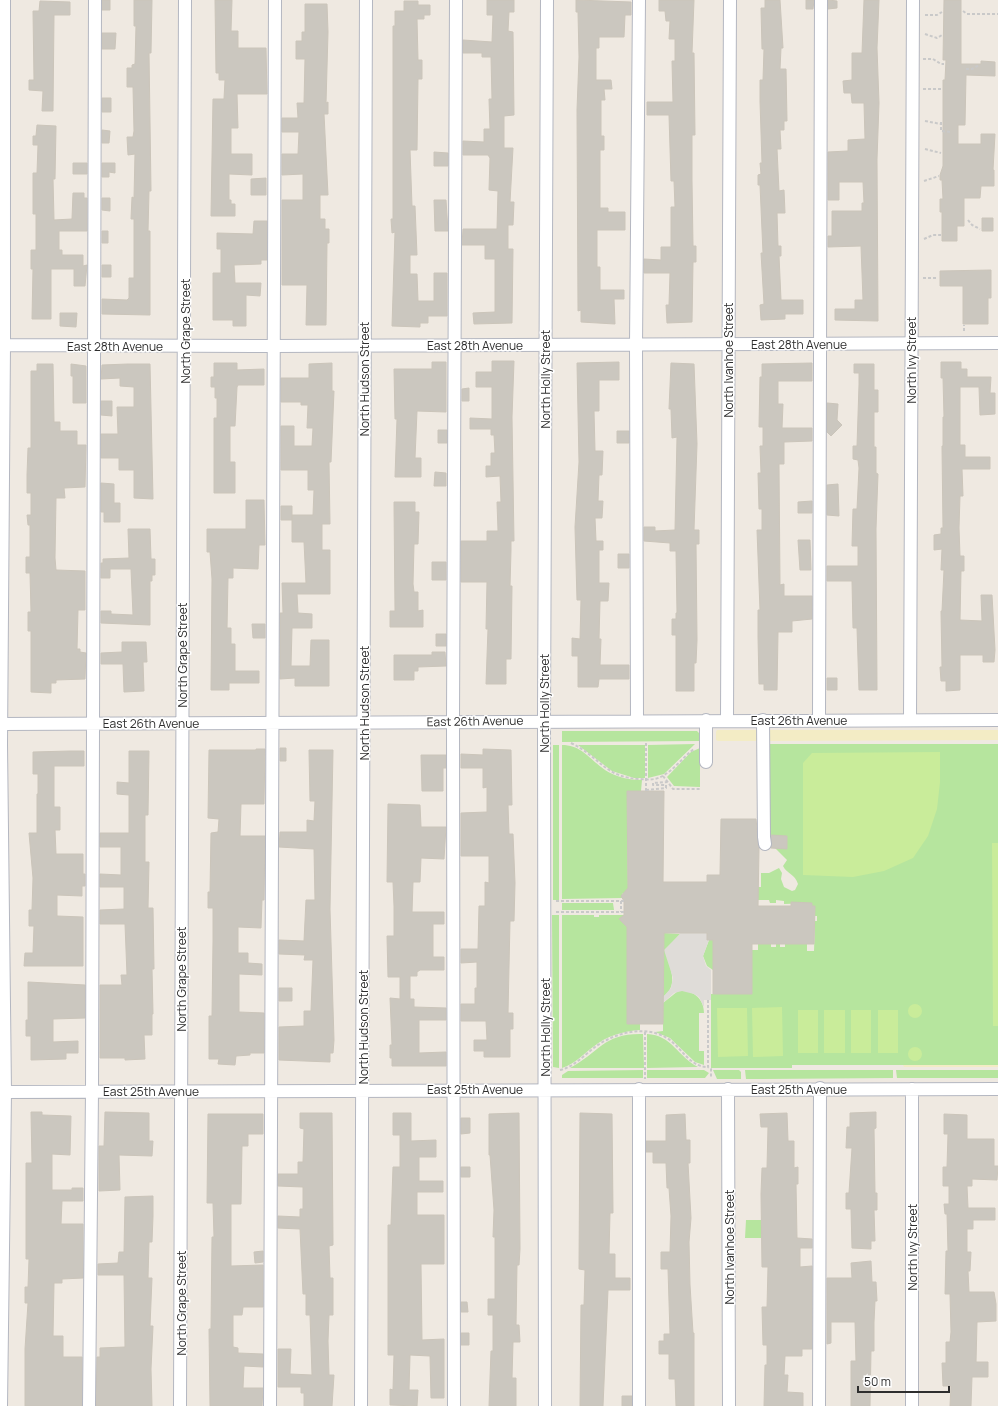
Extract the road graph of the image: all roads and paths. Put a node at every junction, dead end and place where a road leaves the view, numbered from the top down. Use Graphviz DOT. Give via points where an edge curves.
graph roads {
  1 [pos="4,0"];
  2 [pos="95,0"];
  3 [pos="185,0"];
  4 [pos="274,0"];
  5 [pos="366,0"];
  6 [pos="456,0"];
  7 [pos="547,0"];
  8 [pos="639,0"];
  9 [pos="730,0"];
  10 [pos="821,0"];
  11 [pos="912,0"];
  12 [pos="963,11"];
  13 [pos="942,12"];
  14 [pos="998,14"];
  15 [pos="920,15"];
  16 [pos="920,34"];
  17 [pos="942,35"];
  18 [pos="919,58"];
  19 [pos="944,64"];
  20 [pos="979,65"];
  21 [pos="966,69"];
  22 [pos="919,89"];
  23 [pos="942,89"];
  24 [pos="919,121"];
  25 [pos="951,132"];
  26 [pos="919,150"];
  27 [pos="941,153"];
  28 [pos="939,176"];
  29 [pos="919,181"];
  30 [pos="968,220"];
  31 [pos="980,229"];
  32 [pos="941,235"];
  33 [pos="919,239"];
  34 [pos="919,278"];
  35 [pos="936,278"];
  36 [pos="964,325"];
  37 [pos="964,334"];
  38 [pos="911,343"];
  39 [pos="998,343"];
  40 [pos="636,344"];
  41 [pos="728,344"];
  42 [pos="820,344"];
  43 [pos="93,345"];
  44 [pos="455,345"];
  45 [pos="545,345"];
  46 [pos="2,346"];
  47 [pos="185,346"];
  48 [pos="274,346"];
  49 [pos="364,346"];
  50 [pos="637,720"];
  51 [pos="706,720"];
  52 [pos="727,720"];
  53 [pos="763,720"];
  54 [pos="819,720"];
  55 [pos="910,720"];
  56 [pos="998,720"];
  57 [pos="453,721"];
  58 [pos="544,721"];
  59 [pos="93,723"];
  60 [pos="182,723"];
  61 [pos="273,723"];
  62 [pos="364,723"];
  63 [pos="1,724"];
  64 [pos="571,743"];
  65 [pos="646,743"];
  66 [pos="696,747"];
  67 [pos="706,762"];
  68 [pos="663,776"];
  69 [pos="646,780"];
  70 [pos="667,782"];
  71 [pos="700,789"];
  72 [pos="765,844"];
  73 [pos="552,901"];
  74 [pos="552,912"];
  75 [pos="708,1000"];
  76 [pos="645,1032"];
  77 [pos="708,1067"];
  78 [pos="560,1070"];
  79 [pos="711,1079"];
  80 [pos="642,1084"];
  81 [pos="820,1088"];
  82 [pos="453,1089"];
  83 [pos="545,1089"];
  84 [pos="728,1089"];
  85 [pos="912,1089"];
  86 [pos="998,1089"];
  87 [pos="271,1090"];
  88 [pos="362,1090"];
  89 [pos="92,1091"];
  90 [pos="181,1091"];
  91 [pos="2,1092"];
  92 [pos="1,1406"];
  93 [pos="89,1406"];
  94 [pos="180,1406"];
  95 [pos="270,1406"];
  96 [pos="361,1406"];
  97 [pos="454,1406"];
  98 [pos="545,1406"];
  99 [pos="639,1406"];
  100 [pos="729,1406"];
  101 [pos="819,1406"];
  102 [pos="912,1406"];
  1 -- 46 [label="street"];
  2 -- 43 [label="street"];
  3 -- 47 [label="street, North Grape Street"];
  4 -- 48 [label="street"];
  5 -- 49 [label="street, North Hudson Street"];
  6 -- 44 [label="street"];
  7 -- 45 [label="street, North Holly Street"];
  8 -- 40 [label="street"];
  9 -- 41 [label="street, North Ivanhoe Street"];
  10 -- 42 [label="street"];
  11 -- 38 [label="street, North Ivy Street"];
  12 -- 14 [label="path" via="967,14"];
  13 -- 15 [label="path" via="937,15"];
  16 -- 17 [label="path" via="937,38"];
  18 -- 19 [label="path" via="933,59"];
  20 -- 21 [label="path"];
  22 -- 23 [label="path"];
  24 -- 25 [label="path" via="941,123 942,132"];
  26 -- 27 [label="path"];
  28 -- 29 [label="path"];
  30 -- 31 [label="path"];
  32 -- 33 [label="path"];
  34 -- 35 [label="path"];
  36 -- 37 [label="path"];
  38 -- 39 [label="street, East 28th Avenue"];
  38 -- 42 [label="street, East 28th Avenue"];
  38 -- 55 [label="street, North Ivy Street"];
  40 -- 41 [label="street, East 28th Avenue"];
  40 -- 45 [label="street, East 28th Avenue"];
  40 -- 50 [label="street"];
  41 -- 42 [label="street, East 28th Avenue"];
  41 -- 52 [label="street, North Ivanhoe Street"];
  42 -- 54 [label="street"];
  43 -- 46 [label="street, East 28th Avenue"];
  43 -- 47 [label="street, East 28th Avenue"];
  43 -- 59 [label="street"];
  44 -- 45 [label="street, East 28th Avenue"];
  44 -- 49 [label="street, East 28th Avenue"];
  44 -- 57 [label="street"];
  45 -- 58 [label="street, North Holly Street"];
  46 -- 63 [label="street"];
  47 -- 48 [label="street, East 28th Avenue"];
  47 -- 60 [label="street, North Grape Street"];
  48 -- 49 [label="street, East 28th Avenue"];
  48 -- 61 [label="street"];
  49 -- 62 [label="street, North Hudson Street"];
  50 -- 51 [label="street, East 26th Avenue"];
  50 -- 58 [label="street, East 26th Avenue"];
  51 -- 52 [label="street, East 26th Avenue"];
  51 -- 67 [label="street"];
  52 -- 53 [label="street, East 26th Avenue"];
  53 -- 54 [label="street, East 26th Avenue"];
  53 -- 72 [label="street"];
  54 -- 55 [label="street, East 26th Avenue"];
  55 -- 56 [label="street, East 26th Avenue"];
  57 -- 58 [label="street, East 26th Avenue"];
  57 -- 62 [label="street, East 26th Avenue"];
  57 -- 82 [label="street"];
  58 -- 83 [label="street, North Holly Street"];
  59 -- 60 [label="street, East 26th Avenue"];
  59 -- 63 [label="street, East 26th Avenue"];
  59 -- 89 [label="street"];
  60 -- 61 [label="street, East 26th Avenue"];
  60 -- 90 [label="street, North Grape Street"];
  61 -- 62 [label="street, East 26th Avenue"];
  61 -- 87 [label="street"];
  62 -- 88 [label="street, North Hudson Street"];
  63 -- 91 [label="street"];
  64 -- 69 [label="path" via="609,771 626,778"];
  65 -- 69 [label="path"];
  66 -- 68 [label="path"];
  68 -- 69 [label="path"];
  68 -- 70 [label="path"];
  69 -- 70 [label="path" via="646,790 666,788 666,785 653,783"];
  70 -- 71 [label="path" via="673,789"];
  73 -- 74 [label="path" via="623,901 623,912"];
  75 -- 77 [label="path"];
  76 -- 77 [label="path" via="665,1036 693,1063 700,1067"];
  76 -- 78 [label="path" via="630,1032 608,1039 572,1065"];
  76 -- 80 [label="path"];
  77 -- 79 [label="path" via="711,1069"];
  80 -- 83 [label="street, East 25th Avenue"];
  80 -- 84 [label="street, East 25th Avenue"];
  80 -- 99 [label="street"];
  81 -- 84 [label="street, East 25th Avenue"];
  81 -- 85 [label="street, East 25th Avenue"];
  81 -- 101 [label="street"];
  82 -- 83 [label="street, East 25th Avenue"];
  82 -- 88 [label="street, East 25th Avenue"];
  82 -- 97 [label="street"];
  83 -- 98 [label="street, North Holly Street"];
  84 -- 100 [label="street, North Ivanhoe Street"];
  85 -- 86 [label="street, East 25th Avenue"];
  85 -- 102 [label="street, North Ivy Street"];
  87 -- 88 [label="street, East 25th Avenue"];
  87 -- 90 [label="street, East 25th Avenue"];
  87 -- 95 [label="street"];
  88 -- 96 [label="street, North Hudson Street"];
  89 -- 90 [label="street, East 25th Avenue"];
  89 -- 91 [label="street, East 25th Avenue"];
  89 -- 93 [label="street"];
  90 -- 94 [label="street, North Grape Street"];
  91 -- 92 [label="street"];
}
